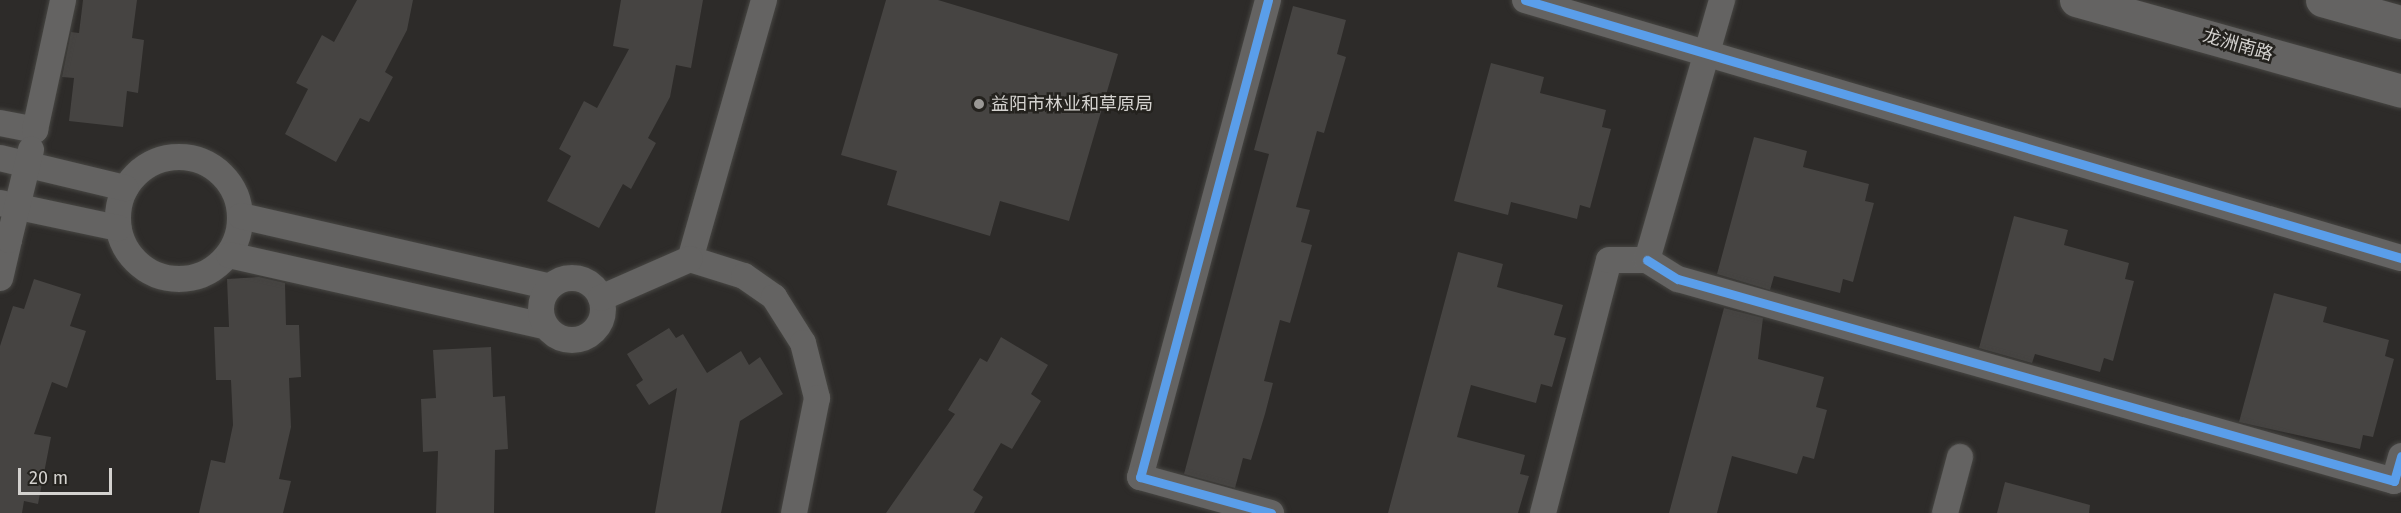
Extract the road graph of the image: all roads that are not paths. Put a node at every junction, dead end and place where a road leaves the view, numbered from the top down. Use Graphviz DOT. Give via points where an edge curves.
graph roads {
  1 [pos="63,0"];
  2 [pos="764,0"];
  3 [pos="1268,0"];
  4 [pos="1525,0"];
  5 [pos="1722,0"];
  6 [pos="2076,0"];
  7 [pos="2322,0"];
  8 [pos="2401,22"];
  9 [pos="1706,53"];
  10 [pos="2401,91"];
  11 [pos="0,123"];
  12 [pos="35,130"];
  13 [pos="0,158"];
  14 [pos="27,164"];
  15 [pos="125,189"];
  16 [pos="9,205"];
  17 [pos="241,216"];
  18 [pos="118,228"];
  19 [pos="5,239"];
  20 [pos="229,255"];
  21 [pos="2401,258"];
  22 [pos="690,259"];
  23 [pos="1647,260"];
  24 [pos="0,278"];
  25 [pos="550,287"];
  26 [pos="601,298"];
  27 [pos="545,326"];
  28 [pos="2401,456"];
  29 [pos="1960,457"];
  30 [pos="794,513"];
  31 [pos="1271,513"];
  32 [pos="1544,513"];
  33 [pos="1945,513"];
  1 -- 12 [label="street"];
  2 -- 22 [label="street"];
  3 -- 31 [label="street" via="1140,477"];
  4 -- 9 [label="street"];
  5 -- 9 [label="street"];
  6 -- 10 [label="main road, 龙洲南路"];
  7 -- 8 [label="main road"];
  9 -- 21 [label="street"];
  9 -- 23 [label="street"];
  11 -- 12 [label="street"];
  12 -- 14 [label="street"];
  13 -- 14 [label="street"];
  14 -- 15 [label="street"];
  14 -- 16 [label="street"];
  15 -- 17 [label="street" via="154,161 194,158 228,179"];
  15 -- 18 [label="street"];
  16 -- 18 [label="street"];
  16 -- 19 [label="street"];
  17 -- 20 [label="street"];
  17 -- 25 [label="street"];
  18 -- 20 [label="street" via="125,248 155,275 195,278"];
  19 -- 24 [label="street"];
  20 -- 27 [label="street"];
  22 -- 26 [label="street"];
  22 -- 30 [label="street" via="744,276 774,297 803,343 816,398"];
  23 -- 28 [label="street" via="1678,279 2394,481"];
  23 -- 32 [label="street" via="1609,260"];
  25 -- 26 [label="street" via="579,278"];
  25 -- 27 [label="street" via="541,306"];
  26 -- 27 [label="street" via="602,318 590,335 561,339"];
  29 -- 33 [label="street"];
}
